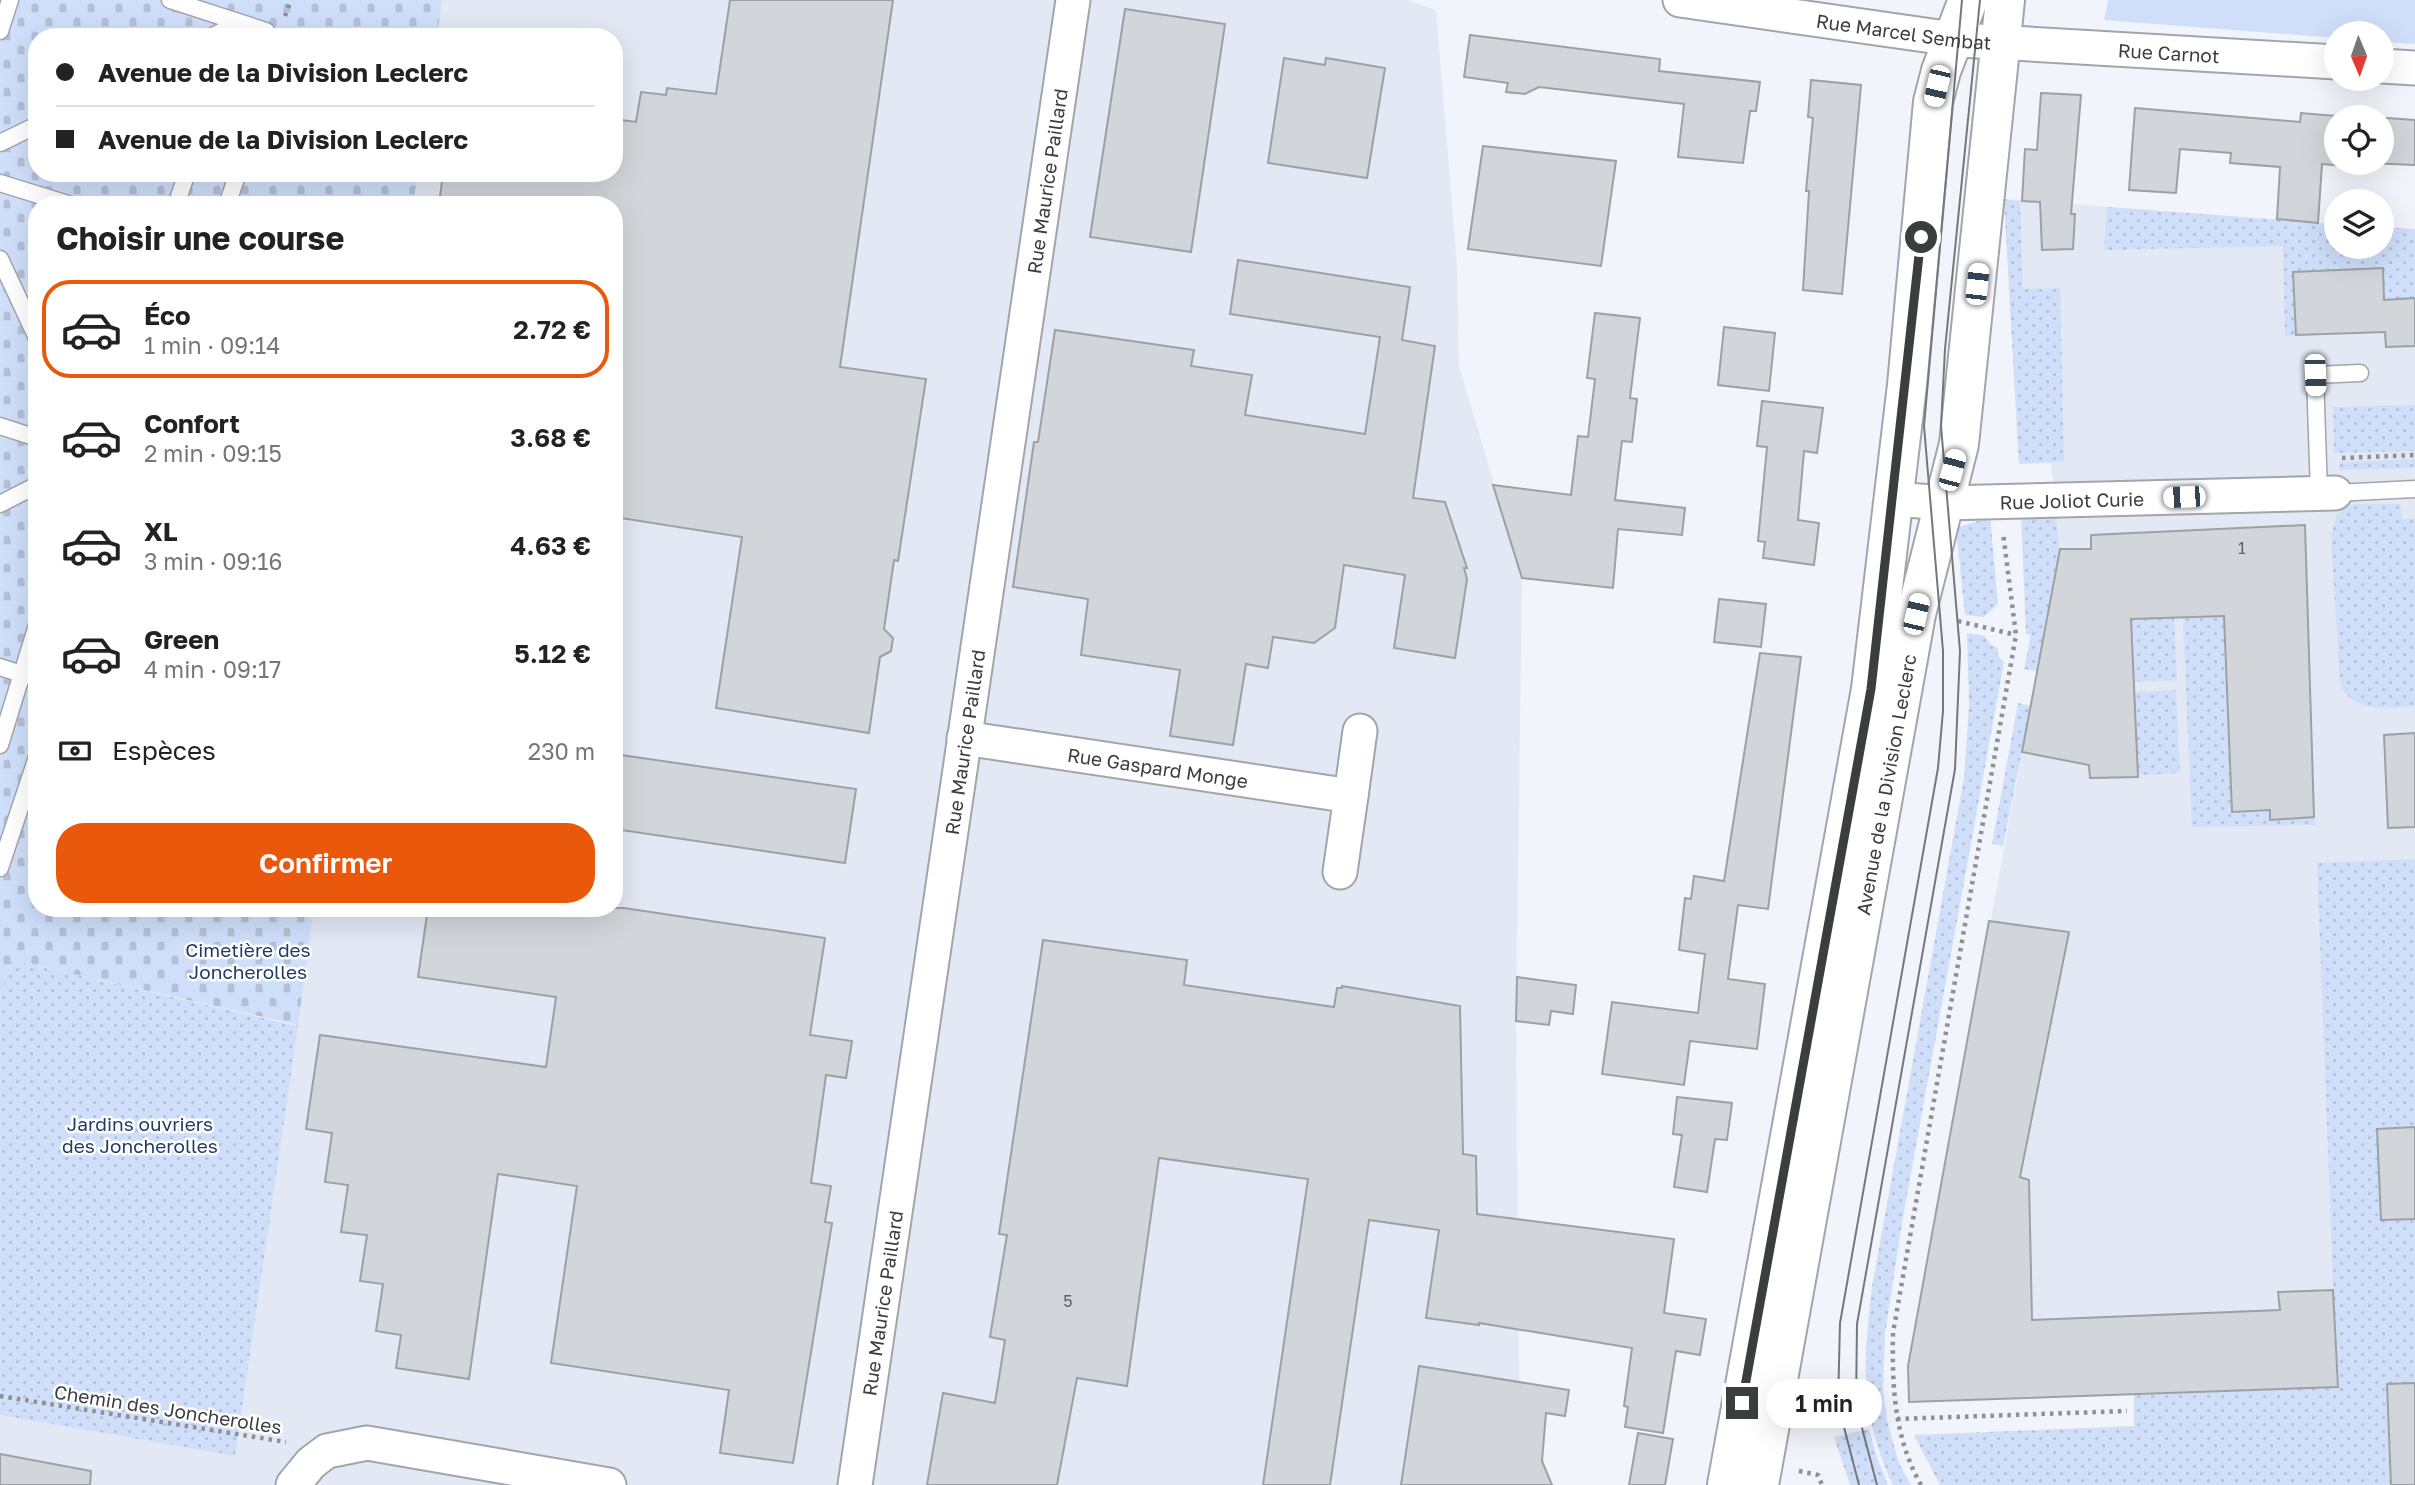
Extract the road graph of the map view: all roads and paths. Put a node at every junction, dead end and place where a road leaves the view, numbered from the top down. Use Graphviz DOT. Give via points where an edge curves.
graph roads {
  1 [pos="10,0"];
  2 [pos="170,0"];
  3 [pos="1073,0"];
  4 [pos="1680,0"];
  5 [pos="1968,0"];
  6 [pos="2005,0"];
  7 [pos="233,28"];
  8 [pos="0,31"];
  9 [pos="1952,39"];
  10 [pos="2001,42"];
  11 [pos="2324,61"];
  12 [pos="2394,66"];
  13 [pos="2415,68"];
  14 [pos="28,130"];
  15 [pos="0,144"];
  16 [pos="0,183"];
  17 [pos="42,196"];
  18 [pos="0,259"];
  19 [pos="28,319"];
  20 [pos="2360,373"];
  21 [pos="0,426"];
  22 [pos="28,435"];
  23 [pos="2415,455"];
  24 [pos="2318,459"];
  25 [pos="2415,489"];
  26 [pos="28,490"];
  27 [pos="2327,493"];
  28 [pos="1894,499"];
  29 [pos="1998,502"];
  30 [pos="1943,503"];
  31 [pos="0,504"];
  32 [pos="1958,621"];
  33 [pos="2016,635"];
  34 [pos="28,653"];
  35 [pos="0,667"];
  36 [pos="21,674"];
  37 [pos="28,676"];
  38 [pos="1360,731"];
  39 [pos="964,738"];
  40 [pos="0,745"];
  41 [pos="1351,796"];
  42 [pos="28,798"];
  43 [pos="0,868"];
  44 [pos="1340,872"];
  45 [pos="0,1396"];
  46 [pos="2127,1411"];
  47 [pos="1897,1419"];
  48 [pos="331,1449"];
  49 [pos="1774,1477"];
  50 [pos="293,1485"];
  51 [pos="609,1485"];
  52 [pos="855,1485"];
  53 [pos="1727,1485"];
  54 [pos="1822,1485"];
  55 [pos="1921,1485"];
  1 -- 8 [label="lane"];
  2 -- 7 [label="lane"];
  3 -- 39 [label="street, Rue Maurice Paillard"];
  4 -- 9 [label="street, Rue Marcel Sembat"];
  5 -- 9 [label="street, Avenue de la Division Leclerc"];
  6 -- 10 [label="street, Avenue de la Division Leclerc"];
  9 -- 10 [label="street, Rue Marcel Sembat"];
  9 -- 28 [label="street, Avenue de la Division Leclerc" via="1934,102"];
  10 -- 11 [label="street, Rue Carnot"];
  10 -- 30 [label="street, Avenue de la Division Leclerc" via="1959,444"];
  12 -- 13 [label="street"];
  14 -- 15 [label="lane"];
  16 -- 17 [label="lane"];
  18 -- 19 [label="lane"];
  20 -- 24 [label="lane" via="2315,375"];
  21 -- 22 [label="lane"];
  23 -- 24 [label="path"];
  24 -- 27 [label="lane"];
  25 -- 27 [label="lane"];
  26 -- 31 [label="lane"];
  27 -- 29 [label="street, Rue Joliot Curie"];
  28 -- 30 [label="street, Rue Joliot Curie"];
  28 -- 53 [label="street, Avenue de la Division Leclerc" via="1871,689"];
  29 -- 30 [label="street, Rue Joliot Curie"];
  29 -- 33 [label="path"];
  30 -- 49 [label="street, Avenue de la Division Leclerc" via="1916,614"];
  32 -- 33 [label="path"];
  33 -- 47 [label="path" via="1893,1334"];
  34 -- 36 [label="lane"];
  35 -- 36 [label="lane"];
  36 -- 37 [label="lane"];
  36 -- 40 [label="lane"];
  38 -- 41 [label="street"];
  39 -- 41 [label="street, Rue Gaspard Monge"];
  39 -- 52 [label="street, Rue Maurice Paillard"];
  41 -- 44 [label="street"];
  42 -- 43 [label="lane"];
  45 -- 48 [label="path, Chemin des Joncherolles"];
  46 -- 47 [label="path"];
  47 -- 55 [label="path" via="1905,1454"];
  48 -- 50 [label="street" via="311,1463"];
  48 -- 51 [label="street" via="376,1444"];
  49 -- 54 [label="path" via="1818,1475"];
}
